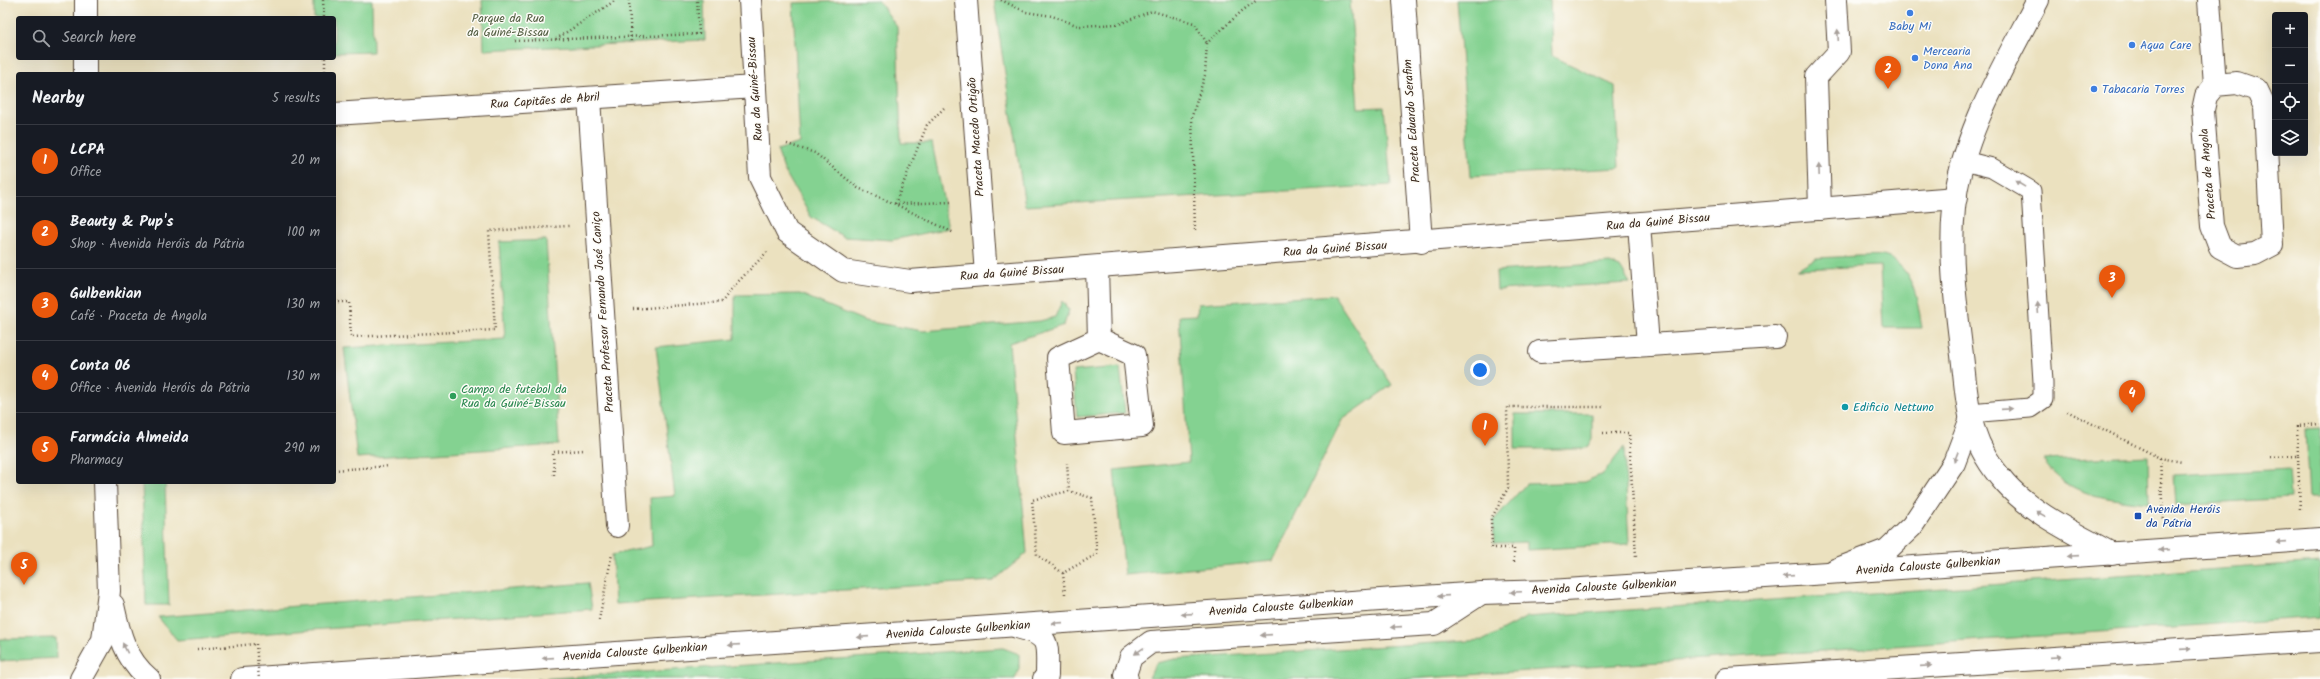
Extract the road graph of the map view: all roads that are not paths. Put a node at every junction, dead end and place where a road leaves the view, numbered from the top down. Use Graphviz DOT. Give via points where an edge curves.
graph roads {
  1 [pos="86,0"];
  2 [pos="750,0"];
  3 [pos="966,0"];
  4 [pos="1404,0"];
  5 [pos="1836,0"];
  6 [pos="2038,0"];
  7 [pos="2209,0"];
  8 [pos="86,16"];
  9 [pos="85,60"];
  10 [pos="85,72"];
  11 [pos="2215,85"];
  12 [pos="755,87"];
  13 [pos="588,98"];
  14 [pos="336,114"];
  15 [pos="1964,161"];
  16 [pos="760,177"];
  17 [pos="1956,198"];
  18 [pos="1820,209"];
  19 [pos="1639,224"];
  20 [pos="1421,242"];
  21 [pos="1097,267"];
  22 [pos="986,275"];
  23 [pos="1775,337"];
  24 [pos="1099,339"];
  25 [pos="1648,345"];
  26 [pos="1540,352"];
  27 [pos="1969,417"];
  28 [pos="105,484"];
  29 [pos="617,526"];
  30 [pos="2311,539"];
  31 [pos="2112,554"];
  32 [pos="1826,573"];
  33 [pos="109,591"];
  34 [pos="1481,593"];
  35 [pos="1014,626"];
  36 [pos="2320,641"];
  37 [pos="81,679"];
  38 [pos="149,679"];
  39 [pos="242,679"];
  40 [pos="1044,679"];
  41 [pos="1127,679"];
  42 [pos="1727,679"];
  1 -- 8 [label="street"];
  2 -- 12 [label="street, Rua da Guiné-Bissau"];
  3 -- 22 [label="street, Praceta Macedo Ortigão"];
  4 -- 20 [label="street, Praceta Eduardo Serafim"];
  18 -- 5 [label="street, one-way" via="1816,77 1839,52"];
  6 -- 15 [label="street" via="1981,109"];
  7 -- 11 [label="street"];
  9 -- 10 [label="street"];
  11 -- 11 [label="street, Praceta de Angola" via="2206,96 2203,110 2212,226 2220,247 2237,256 2255,254 2272,245 2265,107 2257,90 2237,83"];
  12 -- 13 [label="street, Rua Capitães de Abril"];
  12 -- 16 [label="street, Rua da Guiné-Bissau"];
  13 -- 14 [label="street, Rua Capitães de Abril"];
  13 -- 29 [label="street, Praceta Professor Fernando José Caniço"];
  15 -- 17 [label="street"];
  27 -- 15 [label="lane, one-way" via="2030,408 2043,399 2031,191 1992,168"];
  16 -- 22 [label="street, Rua da Guiné Bissau" via="787,232 843,270 910,281"];
  17 -- 18 [label="street, Rua da Guiné Bissau"];
  17 -- 27 [label="street" via="1952,262"];
  18 -- 19 [label="street, Rua da Guiné Bissau"];
  19 -- 20 [label="street, Rua da Guiné Bissau"];
  19 -- 25 [label="street"];
  20 -- 21 [label="street, Rua da Guiné Bissau"];
  21 -- 22 [label="street, Rua da Guiné Bissau"];
  21 -- 24 [label="street"];
  23 -- 25 [label="street"];
  24 -- 24 [label="street" via="1058,358 1064,433 1142,426 1134,355"];
  25 -- 26 [label="street"];
  31 -- 27 [label="street, one-way" via="2034,510 2006,483 1986,458"];
  27 -- 32 [label="street, one-way" via="1954,463 1912,526 1887,550"];
  28 -- 33 [label="street"];
  30 -- 31 [label="street, Avenida Calouste Gulbenkian, one-way"];
  31 -- 32 [label="street, Avenida Calouste Gulbenkian, one-way"];
  32 -- 34 [label="street, Avenida Calouste Gulbenkian, one-way"];
  33 -- 37 [label="street" via="103,640"];
  38 -- 33 [label="street, one-way" via="132,660 120,638"];
  34 -- 35 [label="street, Avenida Calouste Gulbenkian, one-way"];
  34 -- 41 [label="street, one-way" via="1434,624 1151,642 1131,656 1124,674"];
  35 -- 39 [label="street, Avenida Calouste Gulbenkian, one-way"];
  35 -- 40 [label="street" via="1038,632 1047,644 1047,676"];
  42 -- 36 [label="street, one-way"];
}
